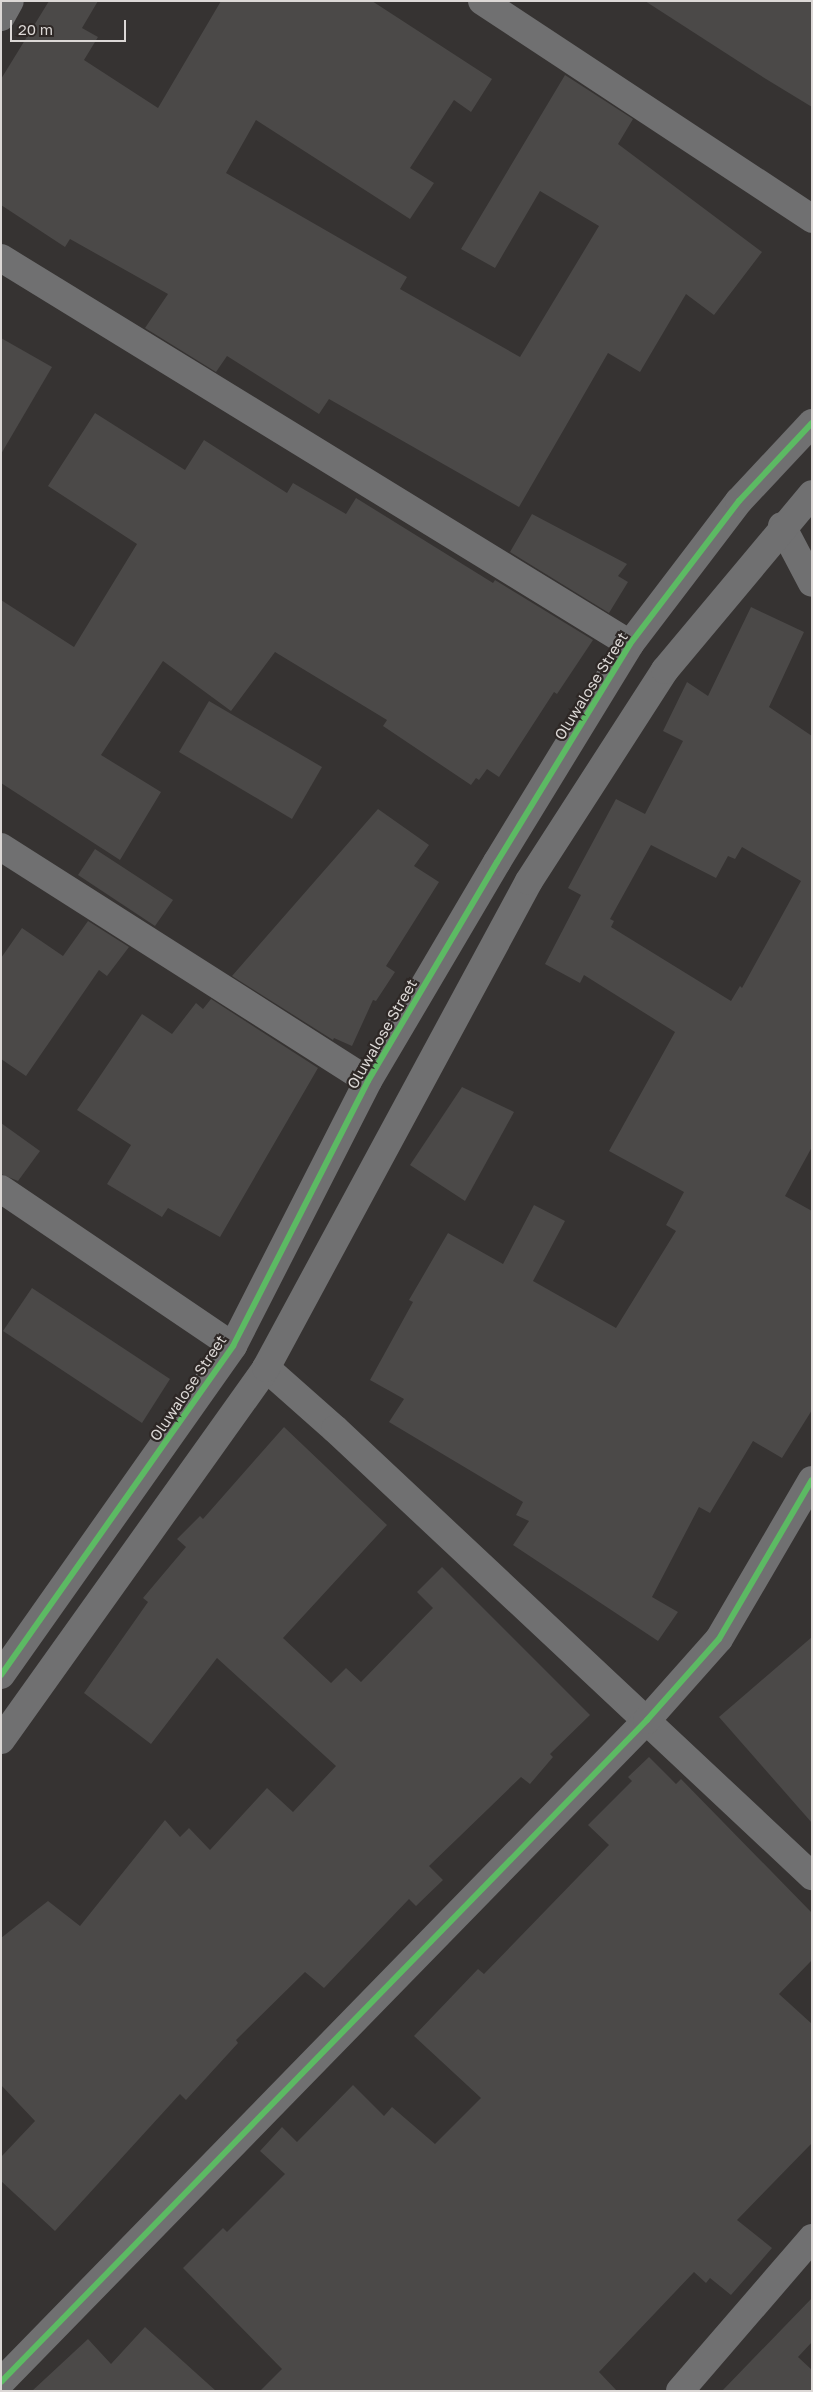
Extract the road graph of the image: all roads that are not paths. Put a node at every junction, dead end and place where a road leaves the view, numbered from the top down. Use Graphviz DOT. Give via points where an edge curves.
graph roads {
  1 [pos="10,1"];
  2 [pos="482,1"];
  3 [pos="1,17"];
  4 [pos="812,219"];
  5 [pos="1,258"];
  6 [pos="812,423"];
  7 [pos="812,494"];
  8 [pos="782,526"];
  9 [pos="812,582"];
  10 [pos="630,644"];
  11 [pos="1,847"];
  12 [pos="497,862"];
  13 [pos="529,881"];
  14 [pos="368,1081"];
  15 [pos="1,1189"];
  16 [pos="233,1346"];
  17 [pos="266,1368"];
  18 [pos="812,1480"];
  19 [pos="1,1675"];
  20 [pos="647,1720"];
  21 [pos="1,1740"];
  22 [pos="812,1876"];
  23 [pos="812,2238"];
  24 [pos="1,2382"];
  25 [pos="680,2391"];
  1 -- 3 [label="street"];
  2 -- 4 [label="street"];
  5 -- 10 [label="street"];
  6 -- 10 [label="street, Oluwalose Street" via="739,501"];
  7 -- 8 [label="street"];
  8 -- 9 [label="street"];
  8 -- 13 [label="street" via="665,670"];
  10 -- 12 [label="street, Oluwalose Street"];
  11 -- 14 [label="street"];
  12 -- 13 [label="street"];
  12 -- 14 [label="street, Oluwalose Street"];
  13 -- 17 [label="street"];
  14 -- 16 [label="street, Oluwalose Street"];
  15 -- 16 [label="street"];
  16 -- 19 [label="street, Oluwalose Street"];
  17 -- 20 [label="street"];
  17 -- 21 [label="street"];
  18 -- 20 [label="street" via="719,1639"];
  20 -- 22 [label="street"];
  20 -- 24 [label="street"];
  23 -- 25 [label="street"];
}
